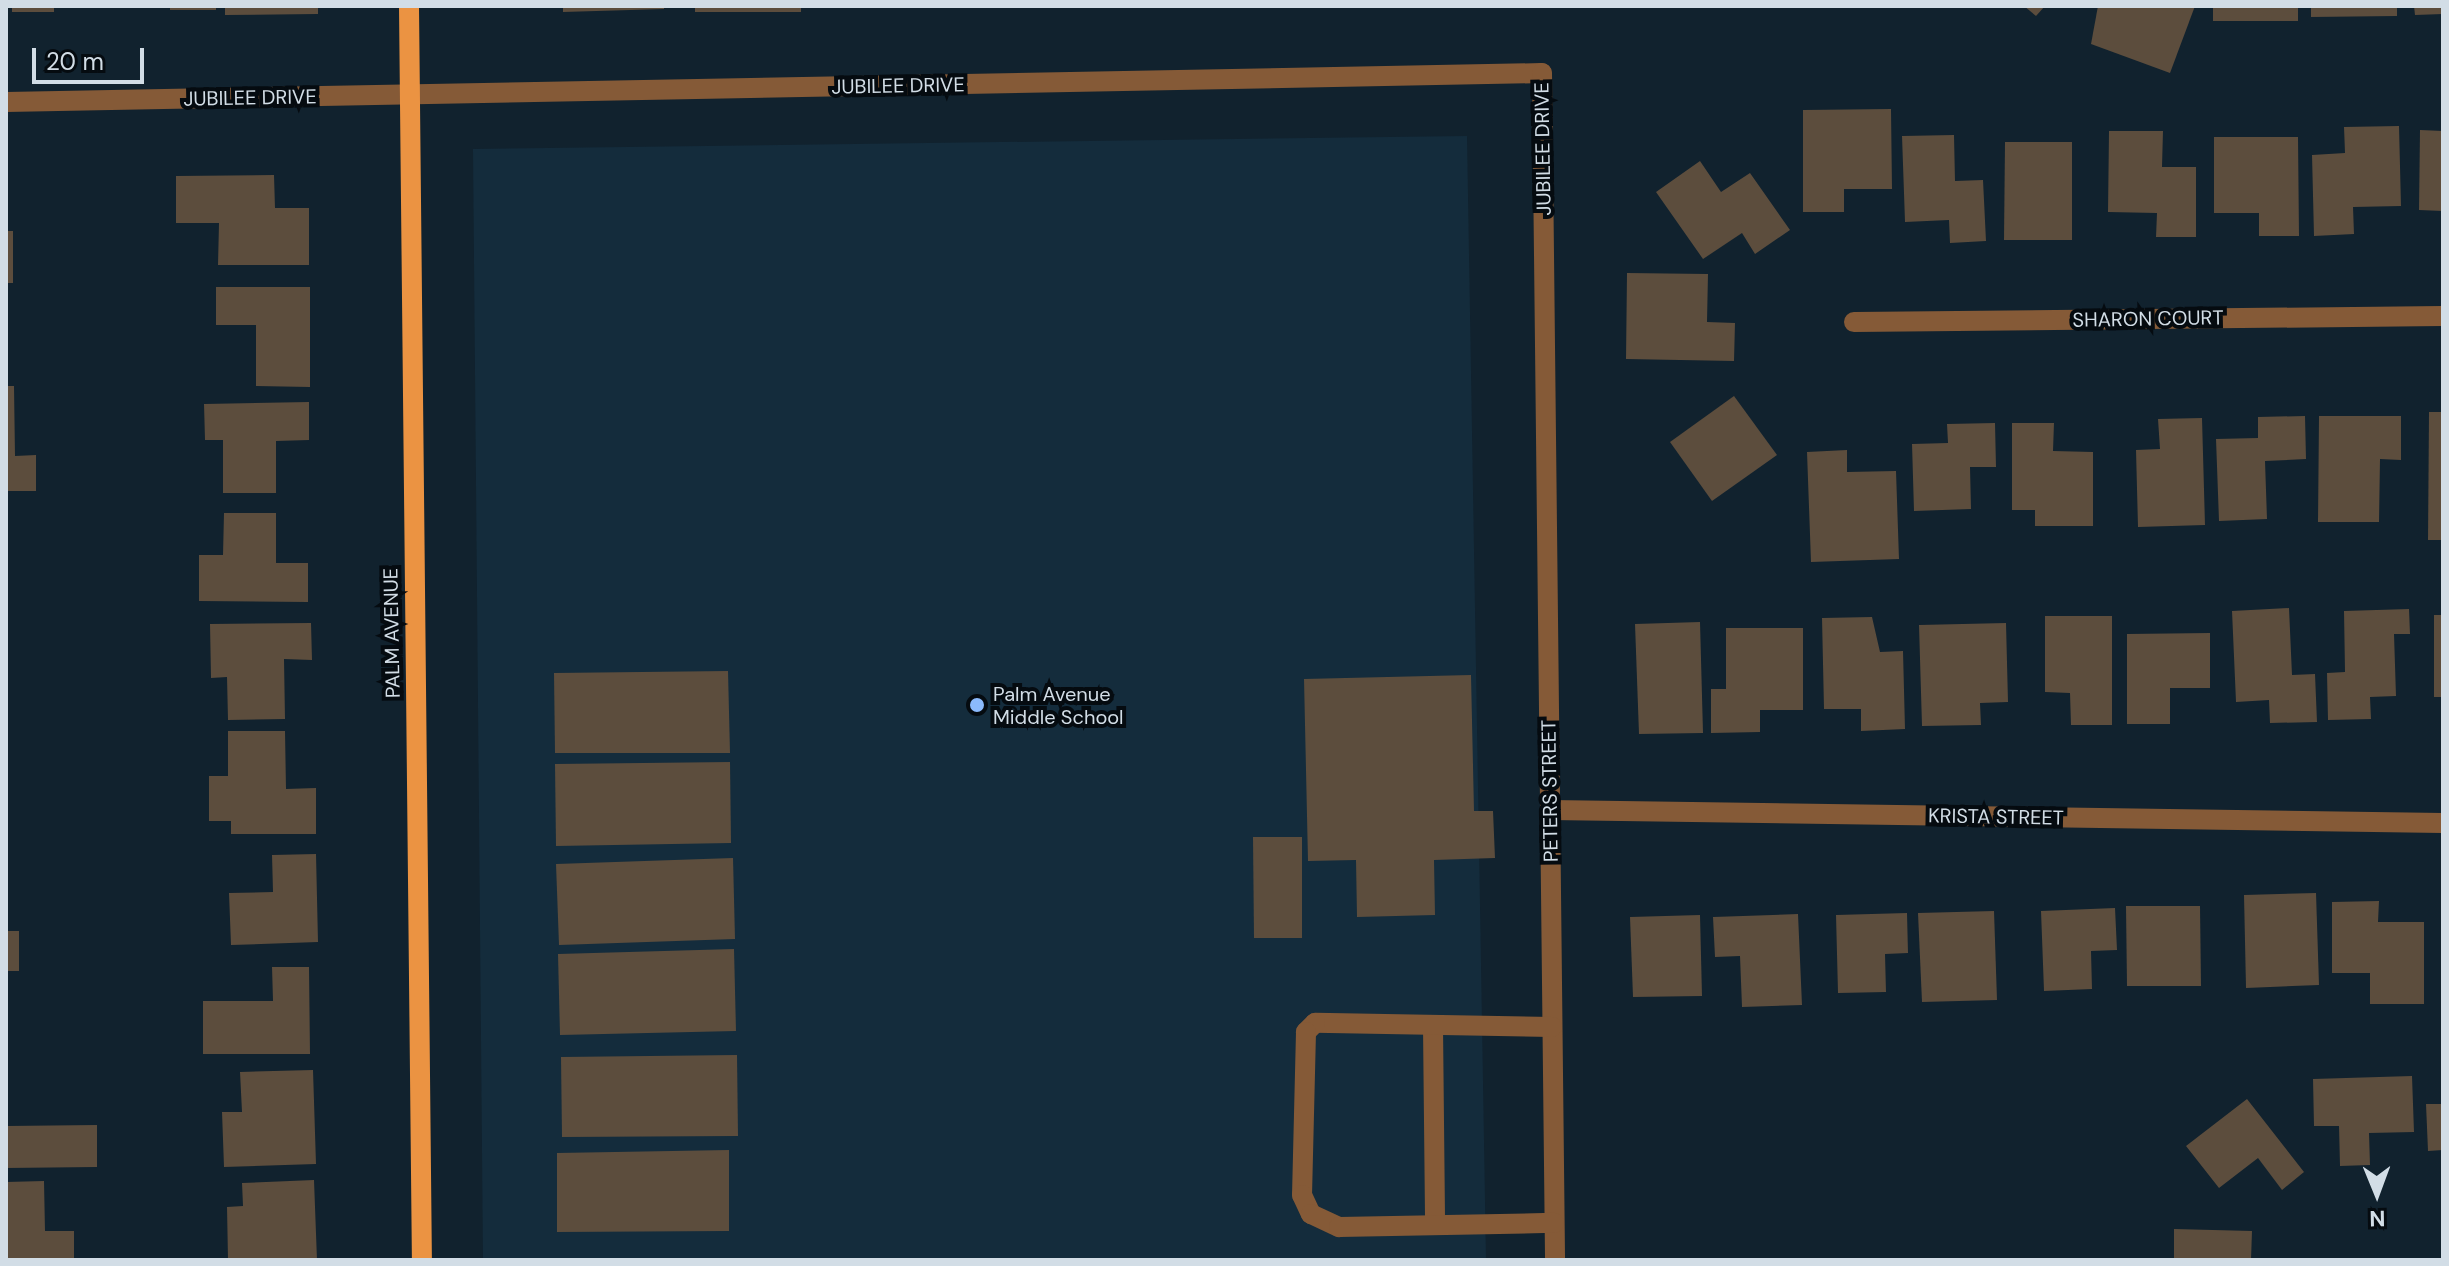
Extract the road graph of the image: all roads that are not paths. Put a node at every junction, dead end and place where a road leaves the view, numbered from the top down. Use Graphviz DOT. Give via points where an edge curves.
graph roads {
  1 [pos="409,6"];
  2 [pos="410,95"];
  3 [pos="6,102"];
  4 [pos="2443,316"];
  5 [pos="1545,321"];
  6 [pos="1854,322"];
  7 [pos="1550,810"];
  8 [pos="2443,823"];
  9 [pos="1433,1026"];
  10 [pos="1552,1027"];
  11 [pos="1435,1223"];
  12 [pos="1554,1223"];
  13 [pos="422,1260"];
  14 [pos="1555,1260"];
  1 -- 2 [label="main road, PALM AVENUE"];
  2 -- 3 [label="street, JUBILEE DRIVE"];
  2 -- 5 [label="street, JUBILEE DRIVE" via="1542,73"];
  2 -- 13 [label="main road, PALM AVENUE"];
  4 -- 6 [label="street, SHARON COURT"];
  5 -- 7 [label="street, PETERS STREET"];
  7 -- 8 [label="street, KRISTA STREET"];
  7 -- 10 [label="street, PETERS STREET"];
  9 -- 10 [label="street"];
  9 -- 11 [label="street"];
  9 -- 11 [label="street" via="1315,1023 1306,1032 1302,1195 1311,1214 1339,1227"];
  10 -- 12 [label="street, PETERS STREET"];
  11 -- 12 [label="street"];
  12 -- 14 [label="street, PETERS STREET"];
}
